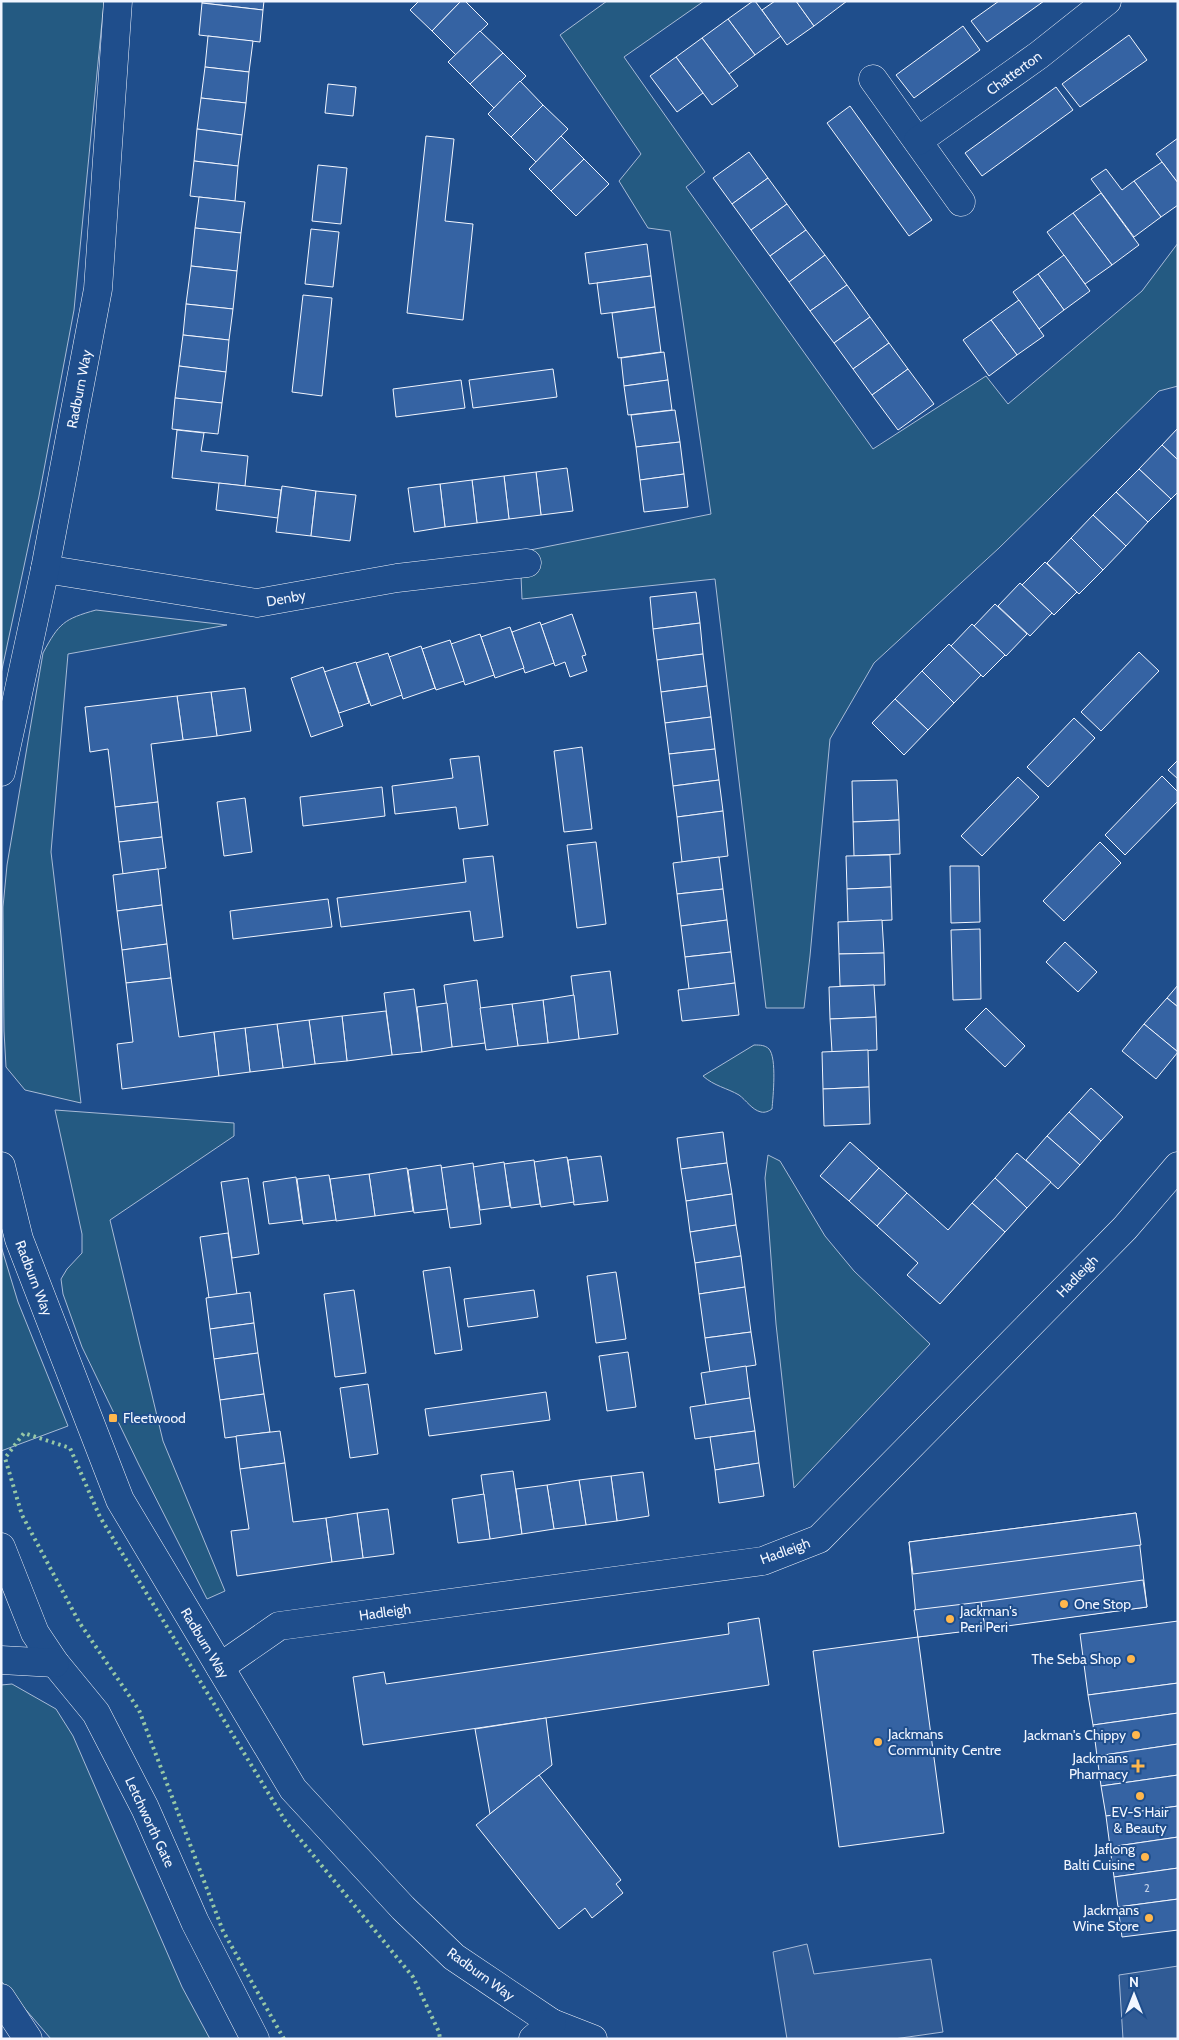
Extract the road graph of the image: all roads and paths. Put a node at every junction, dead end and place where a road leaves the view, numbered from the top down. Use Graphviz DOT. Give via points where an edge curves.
graph roads {
  1 [pos="118,1"];
  2 [pos="1107,1"];
  3 [pos="873,79"];
  4 [pos="918,141"];
  5 [pos="961,202"];
  6 [pos="527,563"];
  7 [pos="45,569"];
  8 [pos="1,772"];
  9 [pos="1,1166"];
  10 [pos="1178,1166"];
  11 [pos="1,1547"];
  12 [pos="1,1660"];
  13 [pos="55,1663"];
  14 [pos="220,1667"];
  15 [pos="1,1998"];
  16 [pos="545,2033"];
  17 [pos="28,2039"];
  18 [pos="254,2039"];
  19 [pos="592,2039"];
  1 -- 7 [label="street, Radburn Way" via="98,290"];
  2 -- 4 [label="street, Chatterton" via="1039,55"];
  3 -- 4 [label="street"];
  4 -- 5 [label="street"];
  6 -- 7 [label="street, Denby" via="397,578 257,603"];
  7 -- 8 [label="street, Radburn Way"];
  9 -- 14 [label="street, Radburn Way" via="19,1239 120,1500"];
  10 -- 14 [label="street, Hadleigh" via="1125,1228 819,1539 763,1561 279,1626"];
  11 -- 13 [label="street, Letchworth Gate" via="35,1633"];
  12 -- 13 [label="street"];
  13 -- 18 [label="street, Letchworth Gate" via="96,1713 145,1808 195,1922"];
  14 -- 16 [label="street, Radburn Way" via="293,1789 390,1894 454,1957"];
  15 -- 17 [label="street"];
  16 -- 19 [label="street, Radburn Way"];
}
